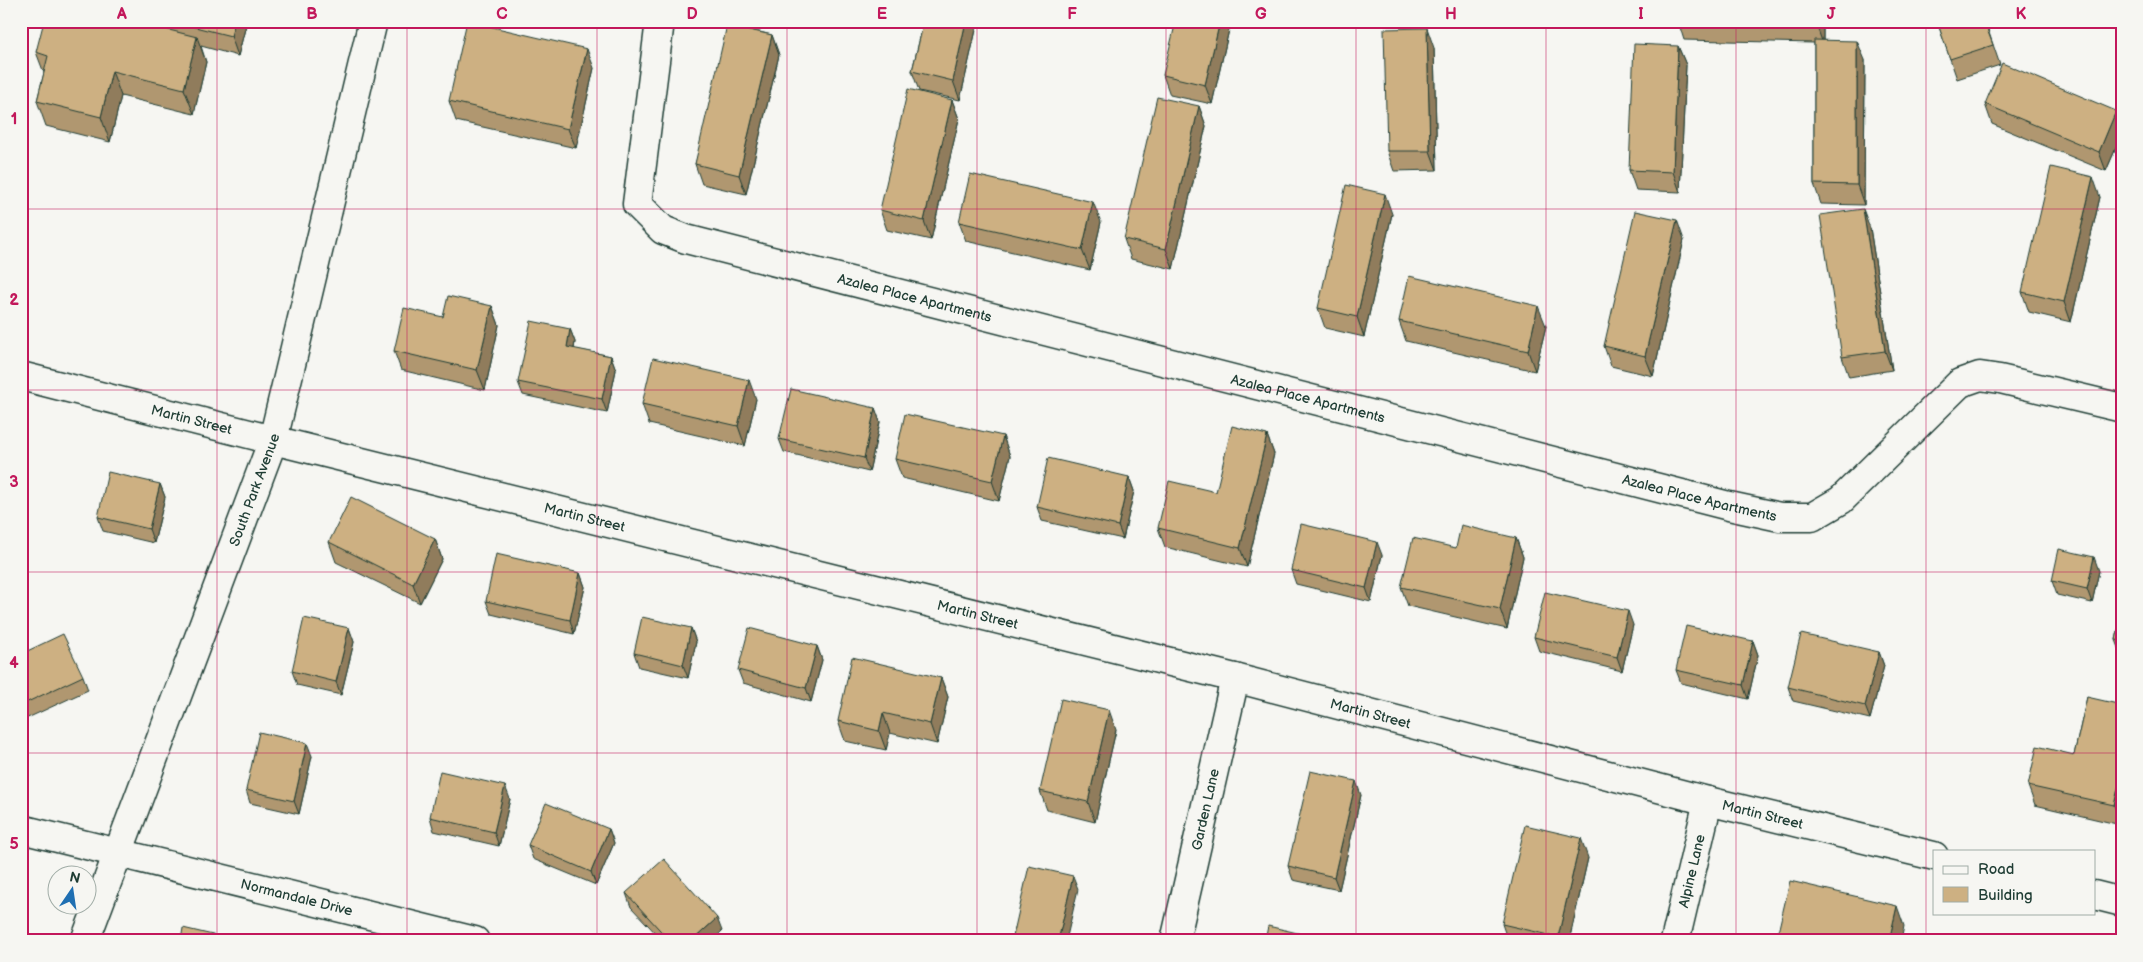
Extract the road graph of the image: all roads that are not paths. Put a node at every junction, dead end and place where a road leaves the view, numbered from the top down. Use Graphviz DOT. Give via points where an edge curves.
graph roads {
  1 [pos="373,21"];
  2 [pos="660,21"];
  3 [pos="21,376"];
  4 [pos="2122,408"];
  5 [pos="273,440"];
  6 [pos="1236,678"];
  7 [pos="1708,801"];
  8 [pos="21,829"];
  9 [pos="119,852"];
  10 [pos="1933,856"];
  11 [pos="2096,896"];
  12 [pos="2122,902"];
  13 [pos="86,941"];
  14 [pos="476,941"];
  15 [pos="1175,941"];
  16 [pos="1675,941"];
  1 -- 5 [label="street, South Park Avenue"];
  2 -- 4 [label="street, Azalea Place Apartments" via="637,204 663,230 686,239 1780,517 1812,517 1841,500 1960,383 1980,376"];
  3 -- 5 [label="street, Martin Street"];
  5 -- 6 [label="street, Martin Street"];
  5 -- 9 [label="street, South Park Avenue"];
  6 -- 7 [label="street, Martin Street"];
  6 -- 15 [label="street, Garden Lane"];
  7 -- 10 [label="street, Martin Street"];
  7 -- 16 [label="street, Alpine Lane"];
  8 -- 9 [label="street, Normandale Drive"];
  9 -- 13 [label="street, South Park Avenue"];
  9 -- 14 [label="street, Normandale Drive"];
  11 -- 12 [label="street"];
}
